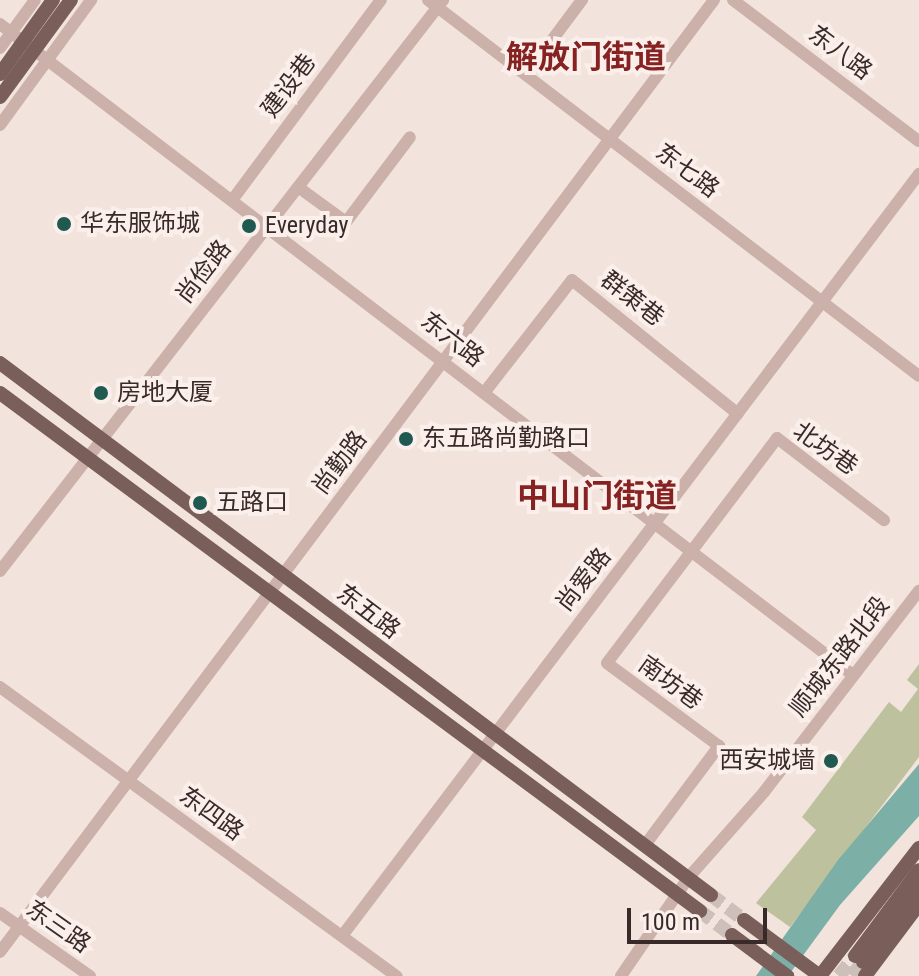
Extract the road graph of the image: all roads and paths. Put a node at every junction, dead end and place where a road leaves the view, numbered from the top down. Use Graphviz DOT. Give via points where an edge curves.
graph roads {
  1 [pos="35,0"];
  2 [pos="53,0"];
  3 [pos="71,0"];
  4 [pos="91,0"];
  5 [pos="381,0"];
  6 [pos="582,0"];
  7 [pos="714,0"];
  8 [pos="733,0"];
  9 [pos="436,2"];
  10 [pos="0,24"];
  11 [pos="23,41"];
  12 [pos="0,48"];
  13 [pos="47,60"];
  14 [pos="0,74"];
  15 [pos="526,75"];
  16 [pos="0,97"];
  17 [pos="0,125"];
  18 [pos="410,137"];
  19 [pos="610,140"];
  20 [pos="919,141"];
  21 [pos="919,174"];
  22 [pos="298,187"];
  23 [pos="233,199"];
  24 [pos="267,226"];
  25 [pos="822,303"];
  26 [pos="443,362"];
  27 [pos="0,363"];
  28 [pos="919,376"];
  29 [pos="0,393"];
  30 [pos="484,393"];
  31 [pos="738,414"];
  32 [pos="102,439"];
  33 [pos="88,458"];
  34 [pos="884,520"];
  35 [pos="655,524"];
  36 [pos="690,551"];
  37 [pos="5,556"];
  38 [pos="0,571"];
  39 [pos="283,575"];
  40 [pos="919,591"];
  41 [pos="269,594"];
  42 [pos="853,675"];
  43 [pos="0,687"];
  44 [pos="493,732"];
  45 [pos="480,749"];
  46 [pos="129,780"];
  47 [pos="645,845"];
  48 [pos="919,848"];
  49 [pos="919,870"];
  50 [pos="688,878"];
  51 [pos="919,887"];
  52 [pos="711,895"];
  53 [pos="680,896"];
  54 [pos="919,904"];
  55 [pos="700,911"];
  56 [pos="0,913"];
  57 [pos="744,920"];
  58 [pos="19,927"];
  59 [pos="732,935"];
  60 [pos="342,936"];
  61 [pos="0,952"];
  62 [pos="861,965"];
  63 [pos="90,976"];
  64 [pos="397,976"];
  65 [pos="621,976"];
  66 [pos="787,976"];
  67 [pos="820,976"];
  1 -- 11 [label="street"];
  2 -- 11 [label="main road"];
  3 -- 11 [label="main road"];
  4 -- 13 [label="street"];
  5 -- 23 [label="street, 建设巷"];
  6 -- 15 [label="street"];
  7 -- 19 [label="street, 尚勤路"];
  8 -- 20 [label="street, 东八路"];
  9 -- 15 [label="street, 东七路"];
  9 -- 22 [label="street, 尚俭路"];
  10 -- 11 [label="street, 东六路"];
  11 -- 12 [label="street"];
  11 -- 13 [label="street, 东六路"];
  11 -- 14 [label="main road"];
  11 -- 16 [label="main road"];
  13 -- 17 [label="street"];
  13 -- 23 [label="street, 东六路"];
  15 -- 19 [label="street, 东七路"];
  18 -- 22 [label="street" via="346,222"];
  19 -- 25 [label="street, 东七路"];
  19 -- 26 [label="street, 尚勤路"];
  21 -- 25 [label="street, 尚爱路"];
  22 -- 24 [label="street, 尚俭路"];
  23 -- 24 [label="street, 东六路"];
  24 -- 26 [label="street, 东六路"];
  24 -- 32 [label="street, 尚俭路"];
  25 -- 28 [label="street, 东七路"];
  25 -- 31 [label="street, 尚爱路"];
  26 -- 30 [label="street, 东六路"];
  26 -- 39 [label="street, 尚勤路"];
  27 -- 32 [label="main road, 东五路"];
  29 -- 33 [label="main road, 东五路"];
  30 -- 31 [label="street, 群策巷" via="572,280"];
  30 -- 35 [label="street, 东六路"];
  31 -- 35 [label="street, 尚爱路"];
  32 -- 33 [label="street, 尚俭路"];
  32 -- 39 [label="main road, 东五路"];
  33 -- 37 [label="street, 尚俭路"];
  33 -- 41 [label="main road, 东五路"];
  34 -- 36 [label="street, 北坊巷" via="777,438"];
  35 -- 36 [label="street, 东六路"];
  35 -- 44 [label="street, 尚爱路"];
  36 -- 42 [label="street, 东六路"];
  36 -- 47 [label="street, 南坊巷" via="607,663 719,746"];
  37 -- 38 [label="street, 尚俭路"];
  39 -- 41 [label="street, 尚勤路"];
  39 -- 44 [label="main road, 东五路"];
  40 -- 42 [label="street, 顺城东路北段"];
  41 -- 45 [label="main road, 东五路"];
  41 -- 46 [label="street, 尚勤路"];
  42 -- 50 [label="street, 顺城东路北段" via="764,792"];
  43 -- 46 [label="street, 东四路"];
  44 -- 45 [label="street, 尚爱路"];
  44 -- 47 [label="main road, 东五路"];
  45 -- 53 [label="main road, 东五路"];
  45 -- 60 [label="street, 尚爱路"];
  46 -- 58 [label="street, 尚勤路"];
  46 -- 60 [label="street, 东四路"];
  47 -- 50 [label="main road, 东五路"];
  48 -- 67 [label="main road"];
  49 -- 62 [label="main road"];
  50 -- 52 [label="main road, 东五路"];
  50 -- 53 [label="street, 顺城东路北段"];
  51 -- 62 [label="main road"];
  53 -- 55 [label="main road, 东五路"];
  53 -- 65 [label="street, 顺城东路北段"];
  54 -- 62 [label="main road"];
  56 -- 58 [label="street, 东三路"];
  57 -- 67 [label="main road"];
  58 -- 61 [label="street, 尚勤路"];
  58 -- 63 [label="street, 东三路"];
  59 -- 66 [label="main road"];
  60 -- 64 [label="street, 东四路"];
}
